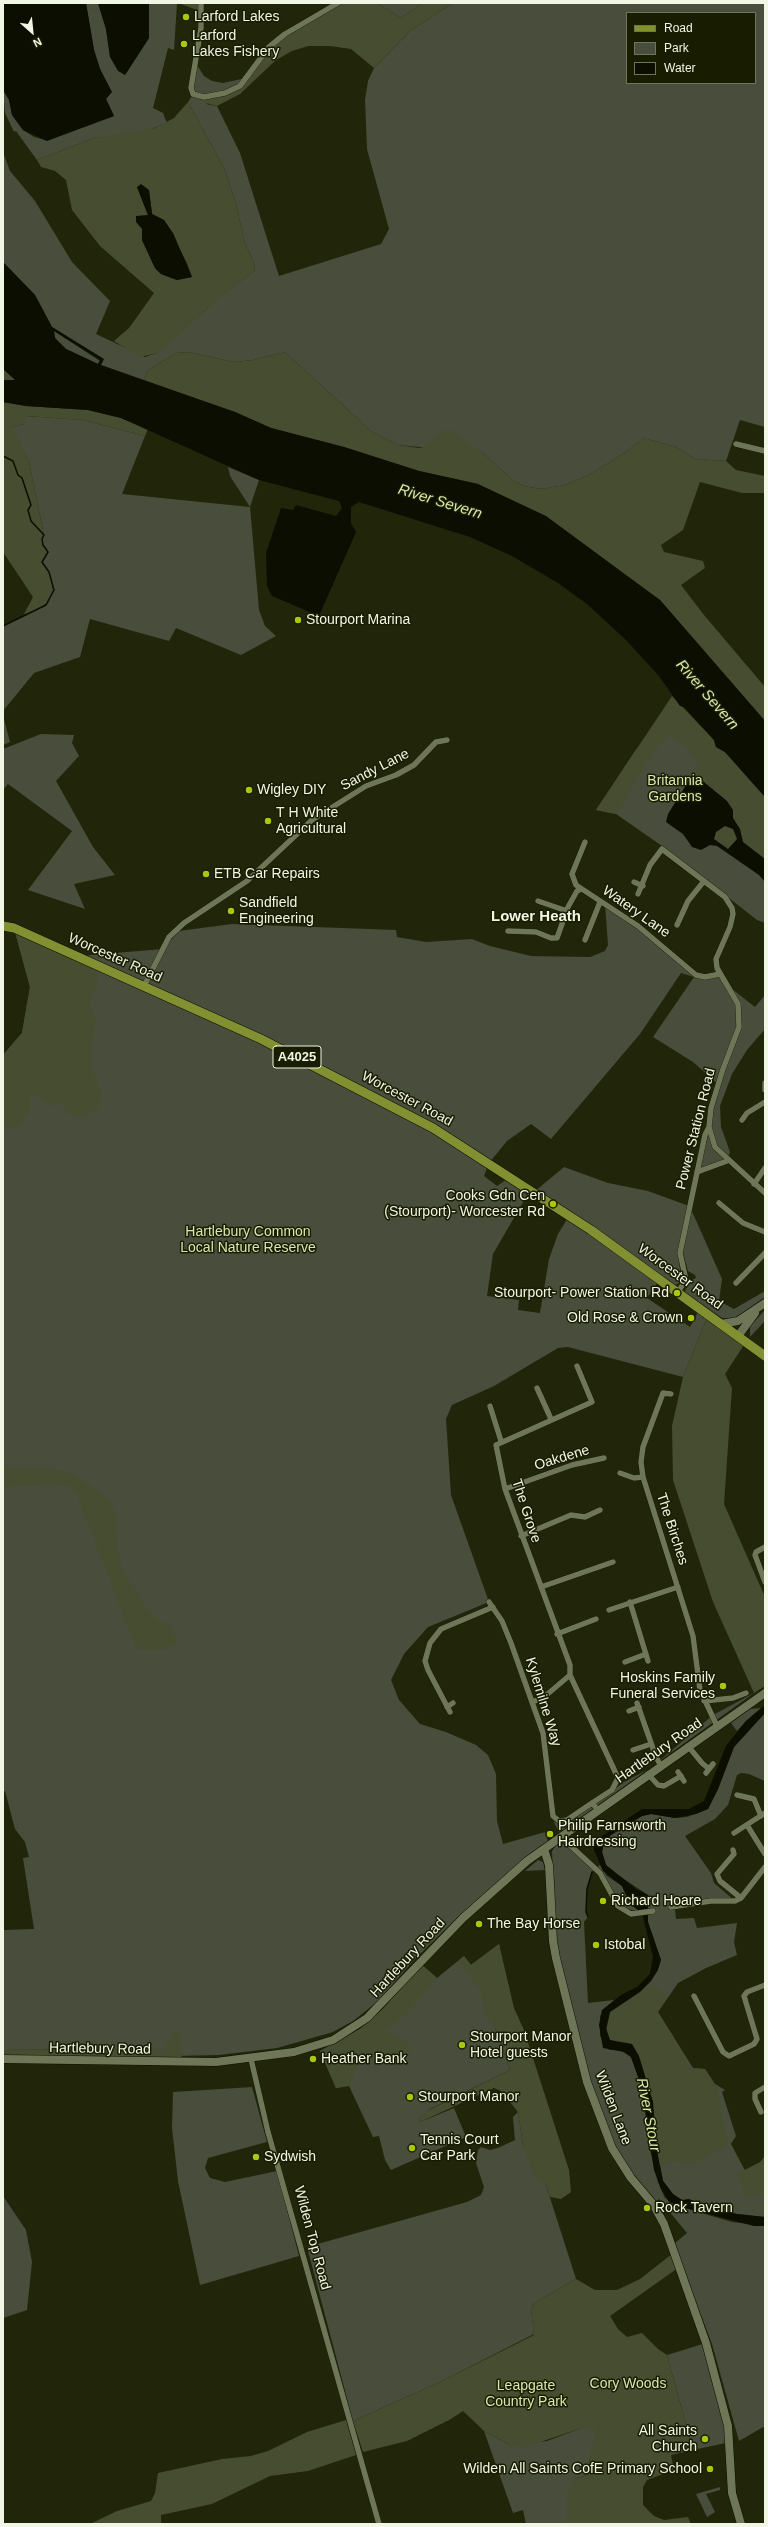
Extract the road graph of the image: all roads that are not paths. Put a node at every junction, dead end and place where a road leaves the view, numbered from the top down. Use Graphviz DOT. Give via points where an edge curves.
graph roads {
  1 [pos="201,3"];
  2 [pos="338,3"];
  3 [pos="736,444"];
  4 [pos="765,451"];
  5 [pos="447,740"];
  6 [pos="585,842"];
  7 [pos="704,881"];
  8 [pos="634,882"];
  9 [pos="643,886"];
  10 [pos="581,889"];
  11 [pos="638,894"];
  12 [pos="538,901"];
  13 [pos="600,902"];
  14 [pos="567,911"];
  15 [pos="677,925"];
  16 [pos="3,926"];
  17 [pos="508,931"];
  18 [pos="585,940"];
  19 [pos="720,974"];
  20 [pos="144,986"];
  21 [pos="765,1083"];
  22 [pos="765,1090"];
  23 [pos="765,1102"];
  24 [pos="742,1120"];
  25 [pos="709,1128"];
  26 [pos="727,1161"];
  27 [pos="765,1168"];
  28 [pos="698,1172"];
  29 [pos="754,1184"];
  30 [pos="765,1193"];
  31 [pos="719,1203"];
  32 [pos="765,1232"];
  33 [pos="765,1253"];
  34 [pos="736,1283"];
  35 [pos="677,1293"];
  36 [pos="765,1302"];
  37 [pos="740,1319"];
  38 [pos="721,1324"];
  39 [pos="735,1335"];
  40 [pos="765,1356"];
  41 [pos="577,1366"];
  42 [pos="537,1388"];
  43 [pos="670,1394"];
  44 [pos="490,1406"];
  45 [pos="551,1419"];
  46 [pos="501,1441"];
  47 [pos="604,1458"];
  48 [pos="620,1472"];
  49 [pos="643,1477"];
  50 [pos="505,1489"];
  51 [pos="600,1510"];
  52 [pos="521,1536"];
  53 [pos="765,1547"];
  54 [pos="613,1562"];
  55 [pos="765,1582"];
  56 [pos="541,1587"];
  57 [pos="678,1587"];
  58 [pos="630,1602"];
  59 [pos="609,1610"];
  60 [pos="596,1619"];
  61 [pos="557,1634"];
  62 [pos="646,1654"];
  63 [pos="648,1661"];
  64 [pos="625,1662"];
  65 [pos="570,1675"];
  66 [pos="765,1692"];
  67 [pos="746,1693"];
  68 [pos="704,1701"];
  69 [pos="532,1702"];
  70 [pos="453,1703"];
  71 [pos="629,1711"];
  72 [pos="717,1726"];
  73 [pos="651,1744"];
  74 [pos="688,1746"];
  75 [pos="633,1750"];
  76 [pos="661,1766"];
  77 [pos="709,1769"];
  78 [pos="648,1774"];
  79 [pos="681,1776"];
  80 [pos="738,1796"];
  81 [pos="595,1807"];
  82 [pos="763,1814"];
  83 [pos="747,1825"];
  84 [pos="734,1833"];
  85 [pos="561,1837"];
  86 [pos="544,1849"];
  87 [pos="732,1850"];
  88 [pos="765,1854"];
  89 [pos="765,1867"];
  90 [pos="741,1898"];
  91 [pos="671,1907"];
  92 [pos="653,1911"];
  93 [pos="765,1985"];
  94 [pos="694,1996"];
  95 [pos="705,2001"];
  96 [pos="699,2005"];
  97 [pos="251,2059"];
  98 [pos="3,2060"];
  99 [pos="765,2087"];
  100 [pos="761,2112"];
  101 [pos="379,2524"];
  102 [pos="741,2524"];
  1 -- 2 [label="street" via="201,28 190,84 193,94 200,97 224,94 240,86 269,47 285,34"];
  3 -- 4 [label="street"];
  5 -- 20 [label="street, Sandy Lane" via="436,742 414,765 366,786 317,817 247,881 184,923 169,937"];
  6 -- 10 [label="street, Watery Lane" via="572,874 576,885"];
  7 -- 9 [label="street" via="662,849 650,865"];
  7 -- 15 [label="street" via="688,901"];
  7 -- 19 [label="street" via="725,897 732,908 731,924 716,959"];
  8 -- 9 [label="street"];
  9 -- 11 [label="street"];
  10 -- 13 [label="street, Watery Lane"];
  10 -- 14 [label="street" via="577,891"];
  12 -- 14 [label="street"];
  13 -- 18 [label="street"];
  13 -- 19 [label="street, Watery Lane" via="638,926 696,975 705,977"];
  14 -- 17 [label="street" via="557,938 536,932"];
  16 -- 20 [label="main road, Worcester Road / A4025" via="14,928"];
  19 -- 25 [label="street, Power Station Road" via="738,1004 739,1027 711,1108"];
  20 -- 35 [label="main road, Worcester Road / A4025" via="268,1042 433,1128 546,1199"];
  21 -- 22 [label="street"];
  23 -- 24 [label="street" via="747,1113"];
  25 -- 26 [label="street" via="715,1147"];
  25 -- 28 [label="street, Power Station Road" via="705,1135"];
  26 -- 28 [label="street"];
  26 -- 29 [label="street"];
  27 -- 29 [label="street"];
  28 -- 35 [label="street, Power Station Road" via="680,1253 686,1280"];
  29 -- 30 [label="street"];
  31 -- 32 [label="street" via="742,1223"];
  33 -- 34 [label="street"];
  35 -- 38 [label="main road, Worcester Road / A4025"];
  36 -- 37 [label="main road"];
  36 -- 39 [label="main road"];
  37 -- 38 [label="main road"];
  37 -- 39 [label="main road" via="734,1327"];
  38 -- 39 [label="main road, Worcester Road / A4025"];
  39 -- 40 [label="main road, Worcester Road / A4025"];
  41 -- 45 [label="street" via="592,1402"];
  42 -- 45 [label="street"];
  43 -- 49 [label="street, The Birches" via="663,1393 643,1447"];
  44 -- 46 [label="street"];
  45 -- 46 [label="street"];
  46 -- 50 [label="street, The Grove" via="496,1445"];
  47 -- 50 [label="street, Oakdene" via="572,1465"];
  48 -- 49 [label="street" via="634,1478"];
  49 -- 57 [label="street, The Birches"];
  50 -- 52 [label="street, The Grove"];
  51 -- 52 [label="street" via="584,1517 571,1515"];
  52 -- 56 [label="street, The Grove"];
  53 -- 55 [label="street" via="755,1555"];
  54 -- 56 [label="street"];
  56 -- 61 [label="street, The Grove"];
  57 -- 58 [label="street, The Birches"];
  57 -- 68 [label="street, The Birches" via="693,1636 698,1681"];
  58 -- 59 [label="street, The Birches"];
  58 -- 62 [label="street"];
  60 -- 61 [label="street"];
  61 -- 65 [label="street, The Grove" via="570,1665"];
  62 -- 63 [label="street"];
  62 -- 64 [label="street"];
  65 -- 69 [label="street" via="543,1698"];
  65 -- 81 [label="street, The Grove" via="618,1778 612,1790"];
  66 -- 72 [label="main road, Hartlebury Road"];
  67 -- 68 [label="street" via="733,1698"];
  68 -- 72 [label="street, The Birches"];
  69 -- 70 [label="street, Kylemilne Way" via="511,1642 491,1605 441,1629 430,1643 425,1662 428,1670 449,1709"];
  69 -- 81 [label="street, Kylemilne Way" via="546,1747 554,1816 559,1821 567,1820"];
  71 -- 73 [label="street" via="638,1705"];
  72 -- 74 [label="main road, Hartlebury Road"];
  73 -- 75 [label="street"];
  73 -- 76 [label="street"];
  74 -- 76 [label="main road, Hartlebury Road"];
  74 -- 77 [label="street"];
  76 -- 78 [label="main road, Hartlebury Road"];
  78 -- 79 [label="street" via="661,1786 668,1785"];
  78 -- 81 [label="main road, Hartlebury Road"];
  80 -- 82 [label="street" via="754,1799"];
  81 -- 85 [label="main road, Hartlebury Road"];
  82 -- 83 [label="street"];
  83 -- 84 [label="street"];
  83 -- 88 [label="street"];
  85 -- 86 [label="main road, Hartlebury Road"];
  85 -- 92 [label="street" via="600,1873 618,1906 631,1914"];
  86 -- 97 [label="main road, Hartlebury Road" via="463,1918 381,2006 352,2030 318,2046"];
  86 -- 102 [label="main road, Wilden Lane" via="550,1865 553,1941 588,2082 612,2148 631,2178 653,2204 664,2224 706,2343 726,2417 730,2442 732,2493"];
  87 -- 90 [label="street" via="734,1854 717,1874 720,1881"];
  89 -- 90 [label="street"];
  90 -- 91 [label="street" via="735,1902 712,1901"];
  93 -- 96 [label="street" via="747,1992 744,1996 757,2039 754,2044 730,2056 723,2052"];
  94 -- 96 [label="street"];
  95 -- 96 [label="street"];
  97 -- 98 [label="main road, Hartlebury Road" via="184,2063"];
  97 -- 101 [label="street, Wilden Top Road" via="268,2132"];
  99 -- 100 [label="street" via="756,2093 755,2099"];
}
